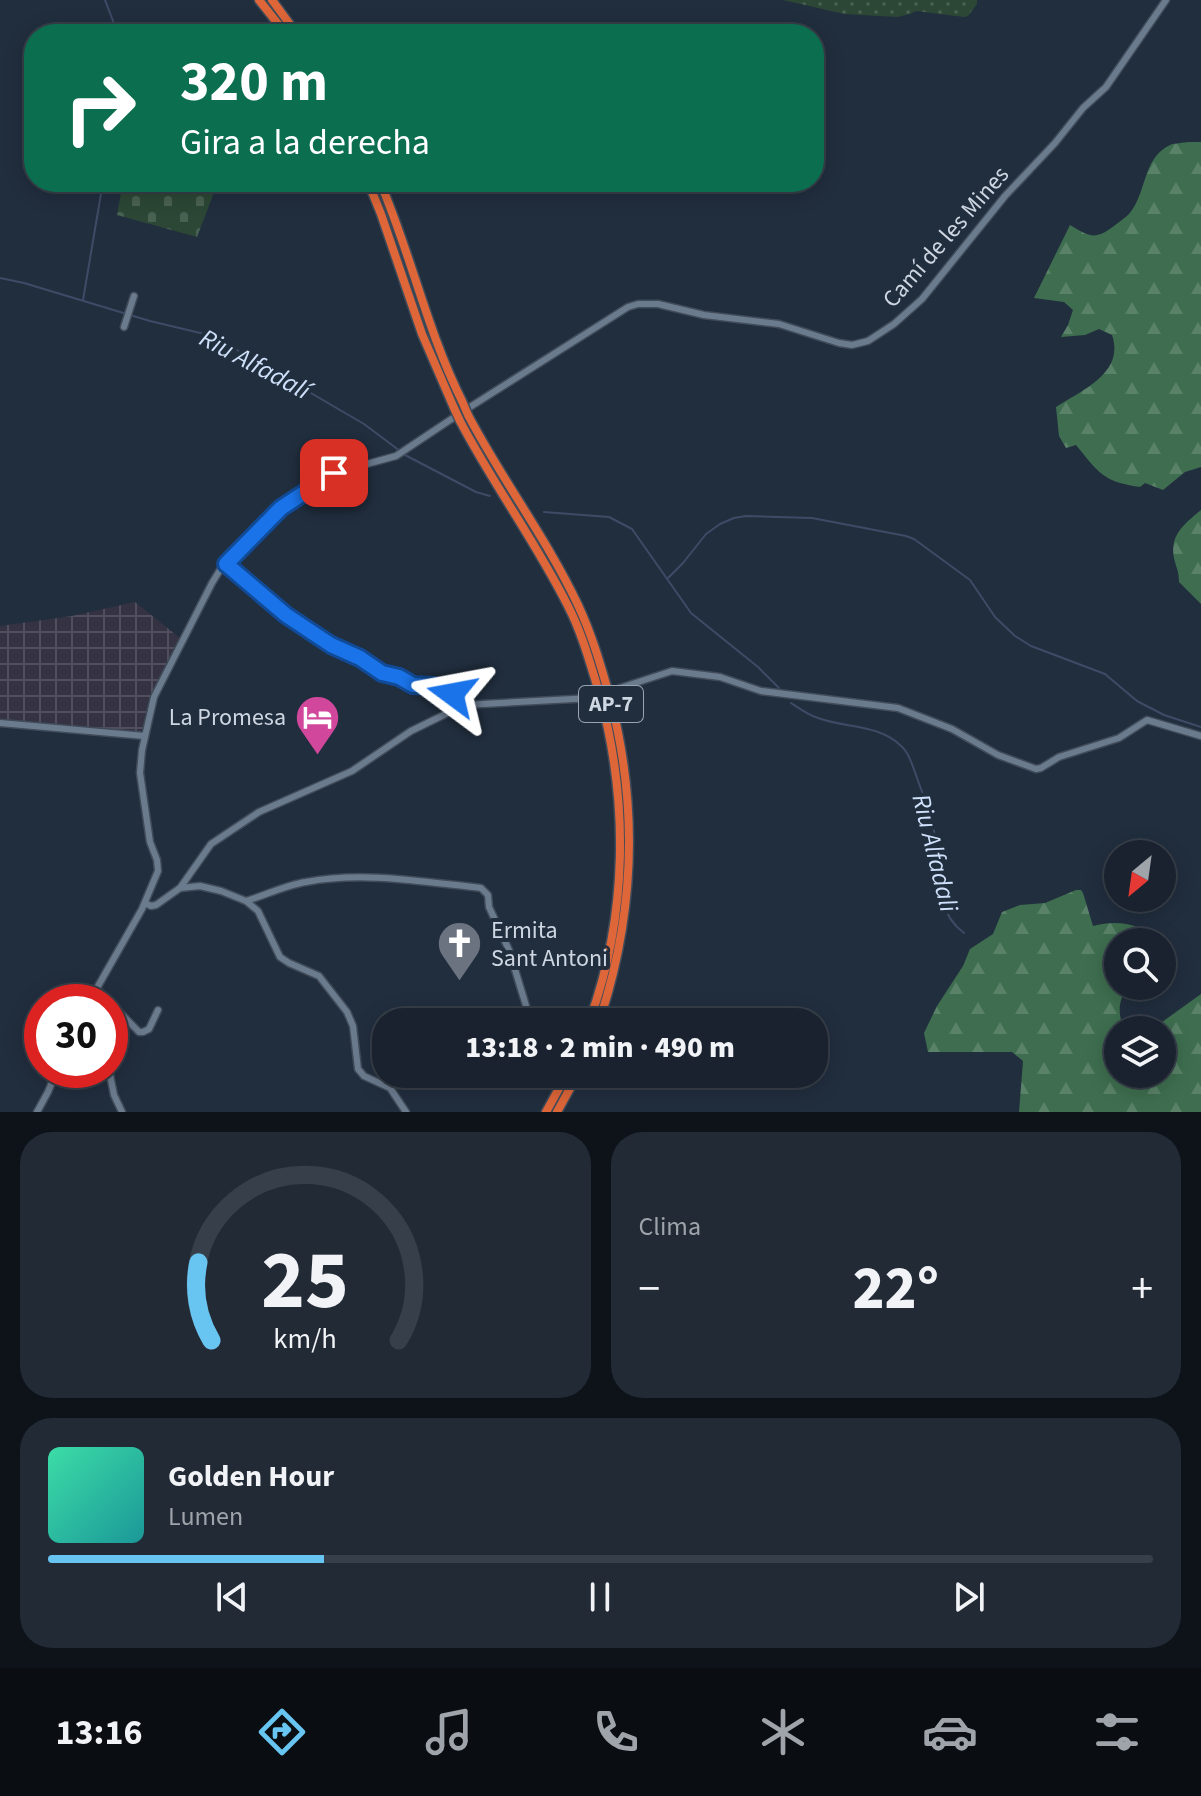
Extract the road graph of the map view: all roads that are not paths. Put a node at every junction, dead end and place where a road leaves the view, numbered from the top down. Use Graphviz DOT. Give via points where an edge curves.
graph roads {
  1 [pos="259,0"];
  2 [pos="272,0"];
  3 [pos="1166,0"];
  4 [pos="278,24"];
  5 [pos="290,24"];
  6 [pos="372,192"];
  7 [pos="384,192"];
  8 [pos="134,296"];
  9 [pos="125,325"];
  10 [pos="461,412"];
  11 [pos="226,564"];
  12 [pos="620,688"];
  13 [pos="592,698"];
  14 [pos="464,705"];
  15 [pos="0,723"];
  16 [pos="145,736"];
  17 [pos="1201,736"];
  18 [pos="180,888"];
  19 [pos="248,902"];
  20 [pos="145,903"];
  21 [pos="100,984"];
  22 [pos="527,1008"];
  23 [pos="593,1008"];
  24 [pos="603,1008"];
  25 [pos="158,1010"];
  26 [pos="128,1021"];
  27 [pos="50,1088"];
  28 [pos="113,1088"];
  29 [pos="559,1088"];
  30 [pos="570,1088"];
  31 [pos="37,1112"];
  32 [pos="122,1112"];
  33 [pos="406,1112"];
  34 [pos="546,1112"];
  35 [pos="557,1112"];
  1 -- 4 [label="highway"];
  2 -- 5 [label="highway"];
  3 -- 10 [label="street, Camí de les Mines" via="1106,87 1005,196 922,299 868,341 839,343 779,324 638,304"];
  6 -- 10 [label="highway, AP-7" via="422,334"];
  7 -- 10 [label="highway, AP-7"];
  8 -- 9 [label="street"];
  10 -- 11 [label="street, Camí de les Mines" via="396,456 328,476 281,508"];
  10 -- 23 [label="highway, AP-7" via="478,455 569,608 608,725 620,804 619,879 611,941"];
  10 -- 24 [label="highway, AP-7" via="578,606 616,723 627,787 630,862 621,935"];
  11 -- 14 [label="street" via="331,645 382,673 445,690"];
  11 -- 16 [label="street" via="154,697"];
  12 -- 17 [label="street" via="681,671 761,691 898,708 1036,769 1119,738 1145,720"];
  13 -- 14 [label="street"];
  14 -- 18 [label="street" via="411,731 352,771 257,813 211,844"];
  15 -- 16 [label="street"];
  16 -- 20 [label="street" via="140,778 158,866"];
  18 -- 19 [label="street" via="209,888"];
  18 -- 20 [label="street" via="156,905"];
  19 -- 22 [label="street" via="303,882 336,878 481,888 509,950"];
  19 -- 33 [label="street" via="263,918 280,957 319,976 347,1012 360,1073 390,1088"];
  20 -- 21 [label="street"];
  25 -- 26 [label="street" via="143,1032"];
  27 -- 31 [label="street"];
  28 -- 32 [label="street"];
  29 -- 34 [label="highway"];
  30 -- 35 [label="highway"];
}
